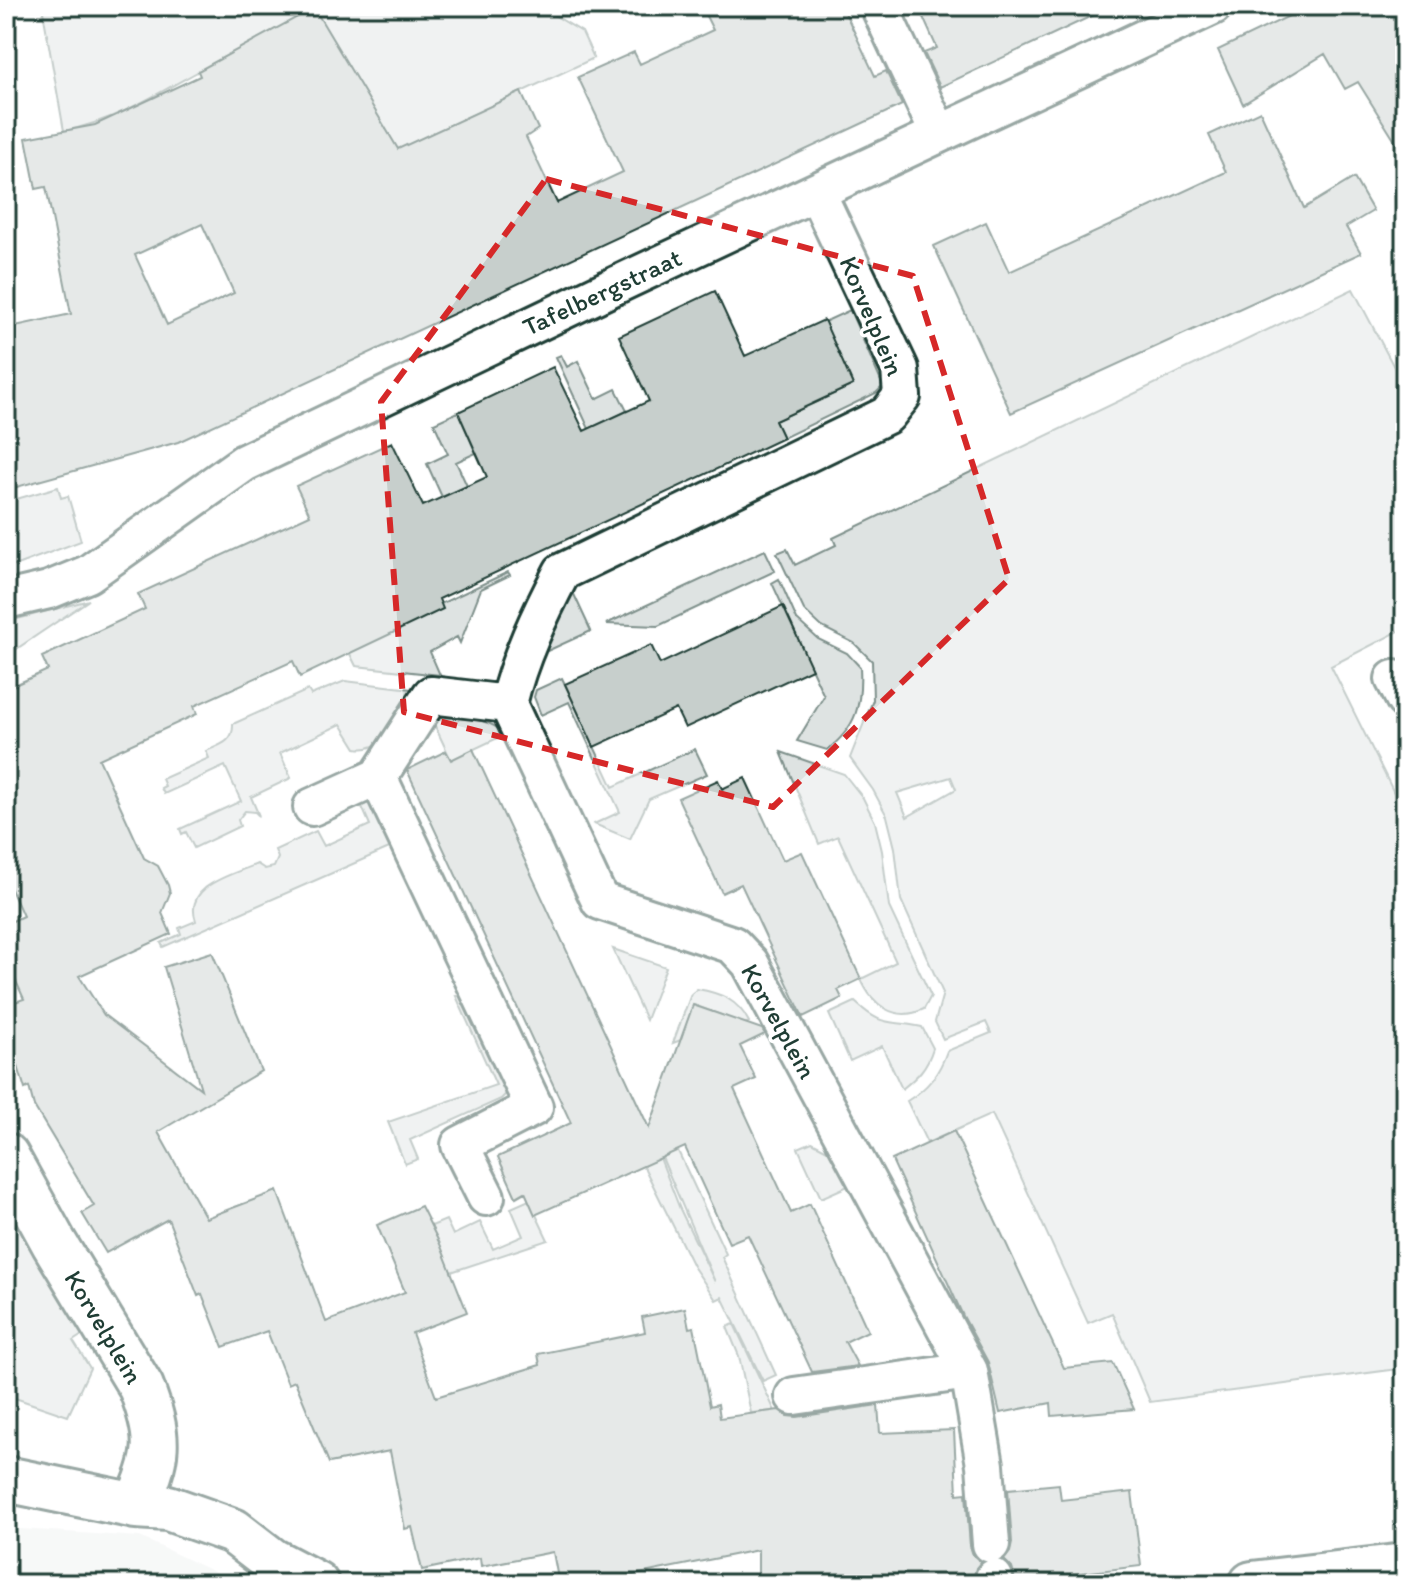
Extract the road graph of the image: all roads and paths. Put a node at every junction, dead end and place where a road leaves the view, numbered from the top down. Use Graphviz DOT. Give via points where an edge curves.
graph roads {
  1 [pos="879,6"];
  2 [pos="1213,6"];
  3 [pos="939,134"];
  4 [pos="817,193"];
  5 [pos="6,600"];
  6 [pos="508,704"];
  7 [pos="378,777"];
  8 [pos="312,807"];
  9 [pos="6,1156"];
  10 [pos="486,1197"];
  11 [pos="969,1371"];
  12 [pos="794,1396"];
  13 [pos="6,1479"];
  14 [pos="136,1506"];
  15 [pos="1405,1566"];
  16 [pos="993,1568"];
  17 [pos="316,1584"];
  18 [pos="1252,1584"];
  1 -- 3 [label="street"];
  2 -- 3 [label="street, Tafelbergstraat"];
  3 -- 4 [label="street, Tafelbergstraat"];
  4 -- 5 [label="street, Tafelbergstraat" via="244,463 88,574"];
  4 -- 6 [label="street, Korvelplein" via="900,369 902,396 887,415 562,572"];
  6 -- 7 [label="street" via="431,695"];
  6 -- 11 [label="street, Korvelplein" via="600,901 733,945 750,963"];
  7 -- 8 [label="street"];
  7 -- 10 [label="street" via="534,1107 460,1145"];
  9 -- 14 [label="street, Korvelplein" via="150,1411 157,1433 152,1472"];
  11 -- 12 [label="street"];
  11 -- 16 [label="street, Korvelplein" via="985,1465"];
  13 -- 14 [label="street"];
  14 -- 17 [label="street" via="168,1508 233,1531 272,1561"];
  15 -- 18 [label="street"];
}
